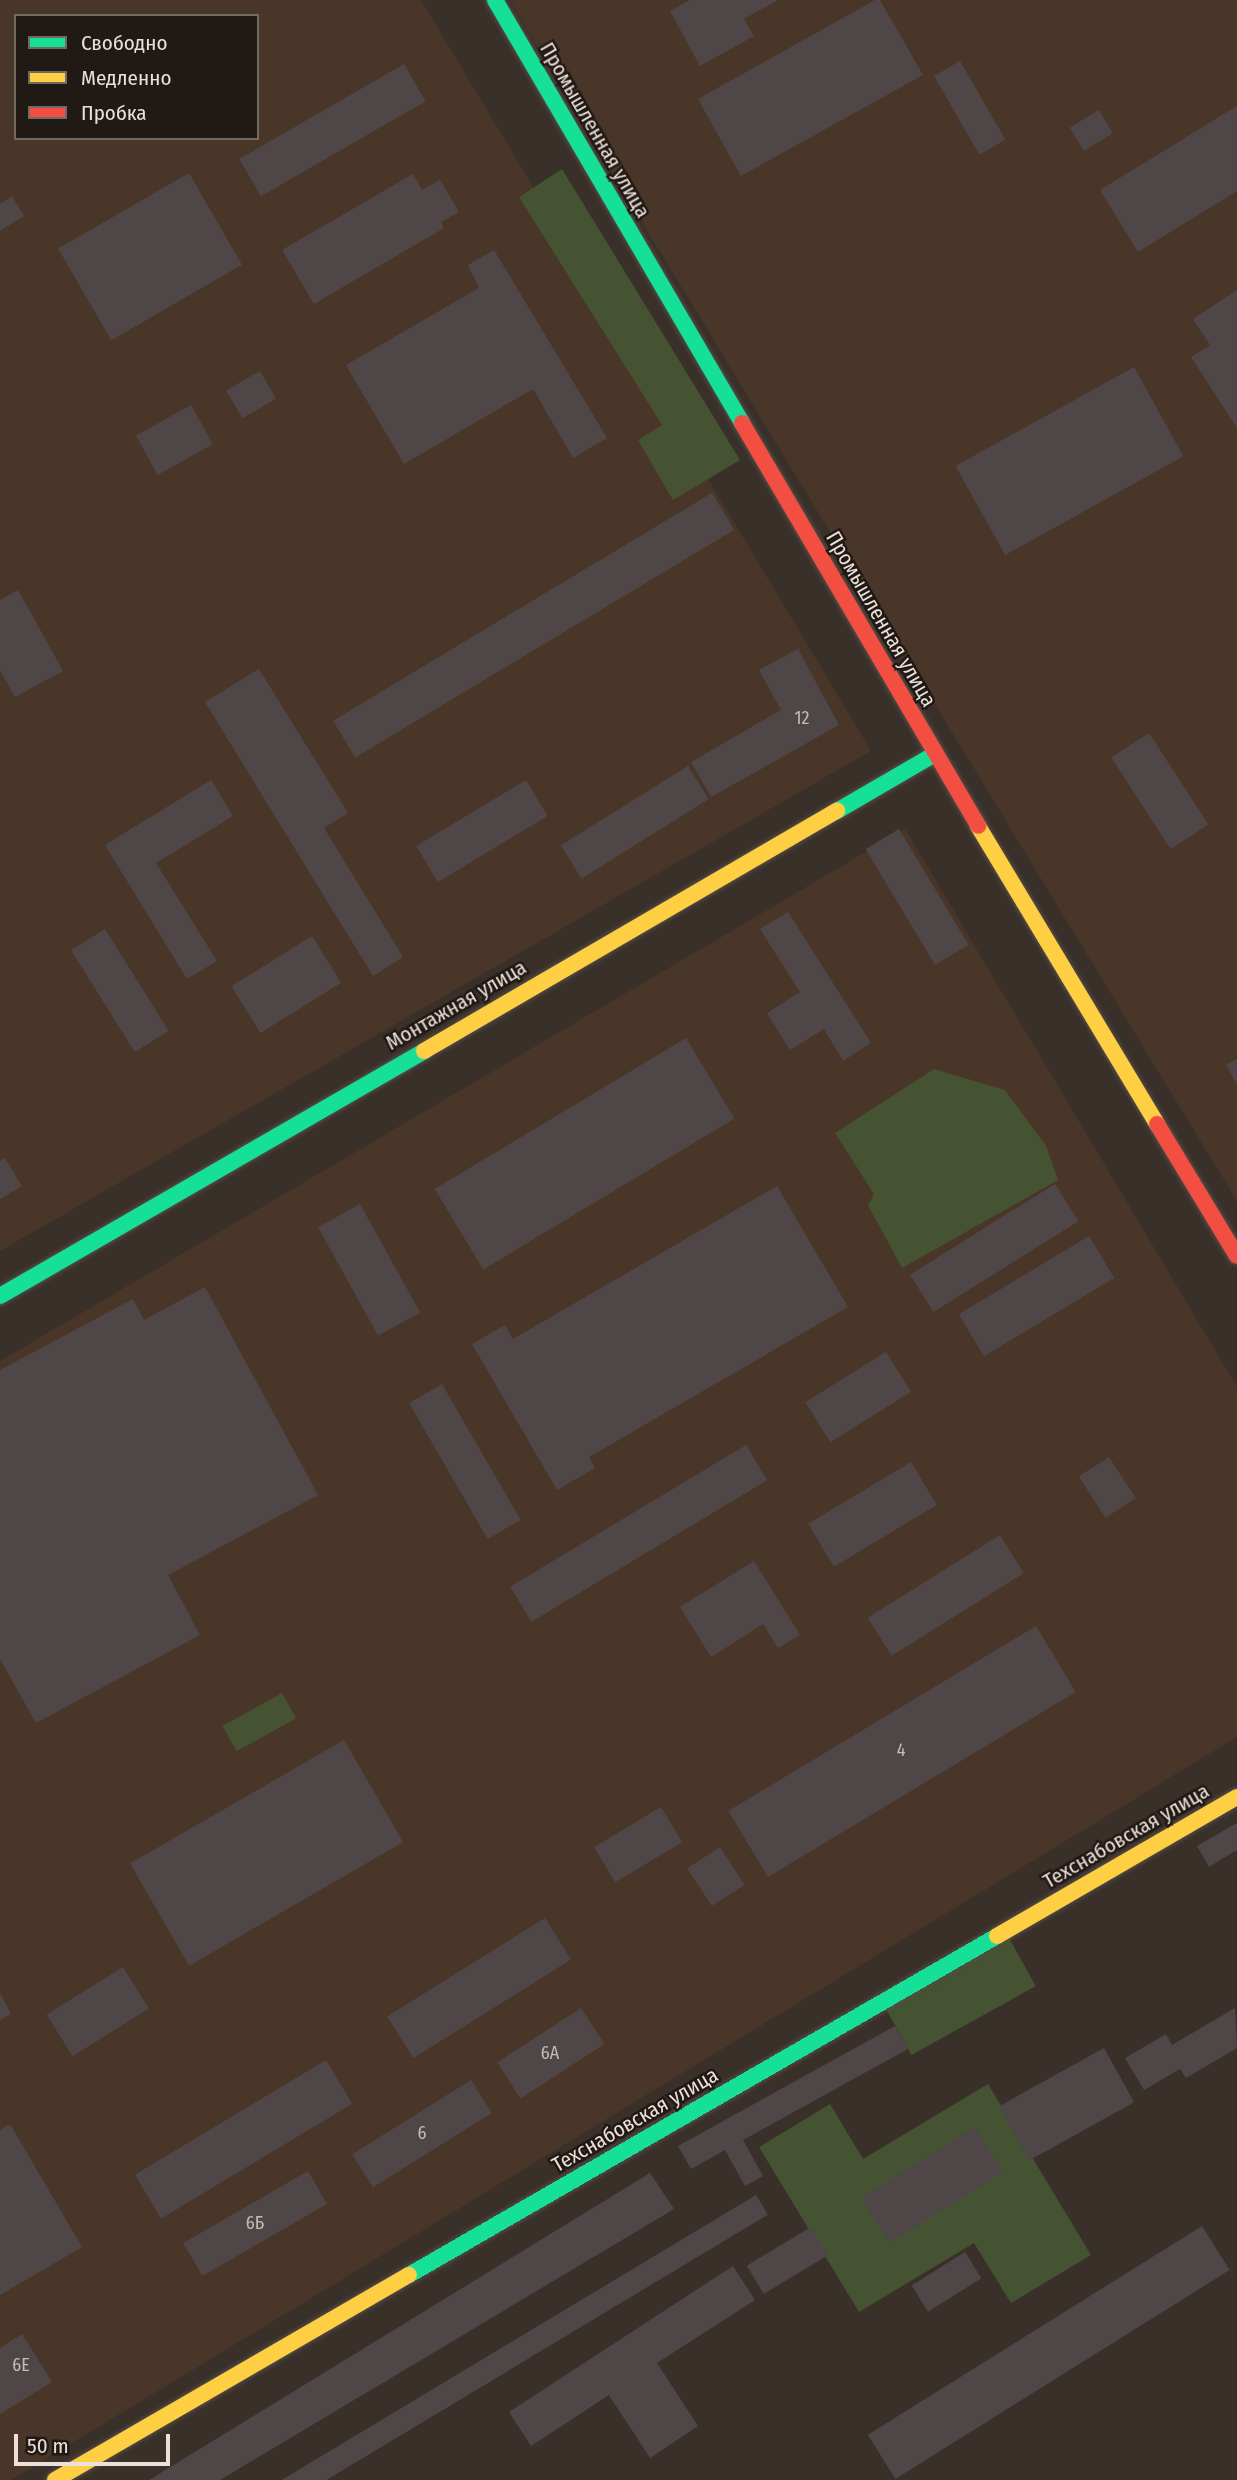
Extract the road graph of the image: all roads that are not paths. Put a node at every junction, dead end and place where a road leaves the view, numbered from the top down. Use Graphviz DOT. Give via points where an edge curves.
graph roads {
  1 [pos="495,0"];
  2 [pos="935,754"];
  3 [pos="1237,1256"];
  4 [pos="0,1296"];
  5 [pos="1237,1797"];
  6 [pos="55,2480"];
  1 -- 2 [label="street, Промышленная улица"];
  2 -- 3 [label="street, Промышленная улица"];
  2 -- 4 [label="street, Монтажная улица"];
  5 -- 6 [label="street, Техснабовская улица"];
}
